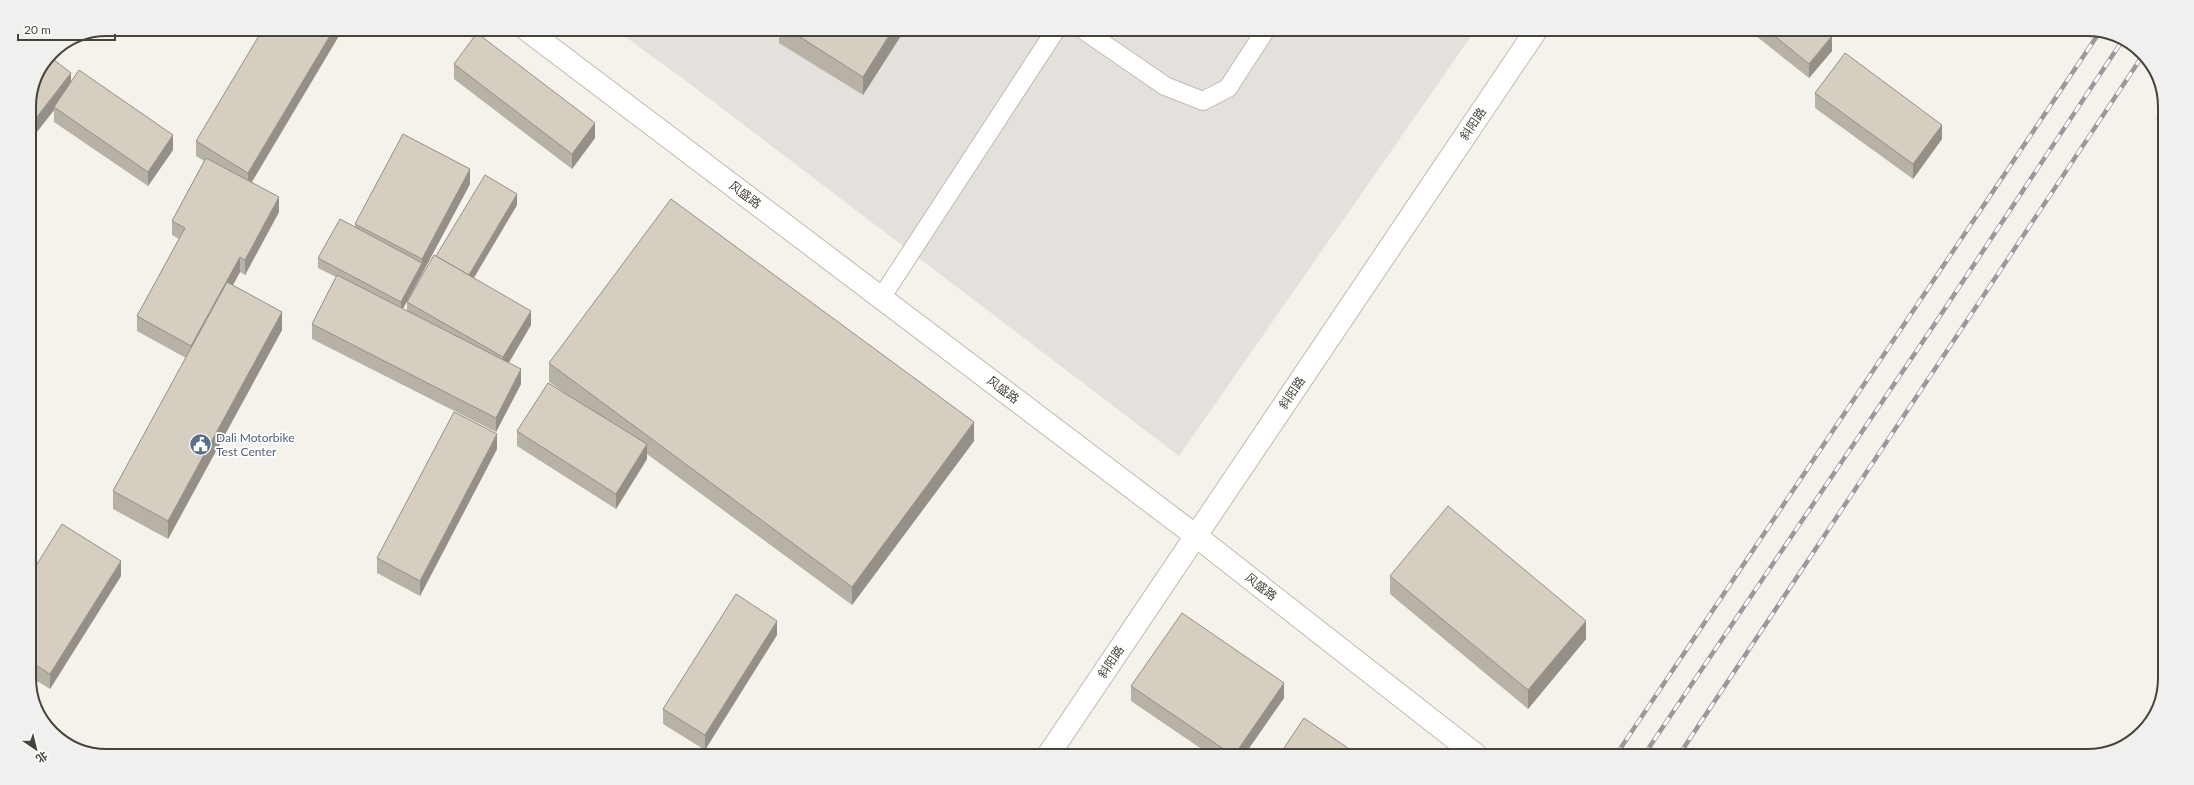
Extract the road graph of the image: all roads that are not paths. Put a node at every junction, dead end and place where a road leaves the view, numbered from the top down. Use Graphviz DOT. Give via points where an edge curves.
graph roads {
  1 [pos="535,36"];
  2 [pos="1052,36"];
  3 [pos="1092,36"];
  4 [pos="1262,36"];
  5 [pos="1532,36"];
  6 [pos="881,298"];
  7 [pos="1196,536"];
  8 [pos="1052,749"];
  9 [pos="1468,749"];
  1 -- 6 [label="street, 风盛路"];
  2 -- 6 [label="lane"];
  3 -- 4 [label="lane" via="1165,86 1202,101 1228,88"];
  5 -- 7 [label="street, 斜阳路"];
  6 -- 7 [label="street, 风盛路"];
  7 -- 8 [label="street, 斜阳路"];
  7 -- 9 [label="street, 风盛路"];
}
